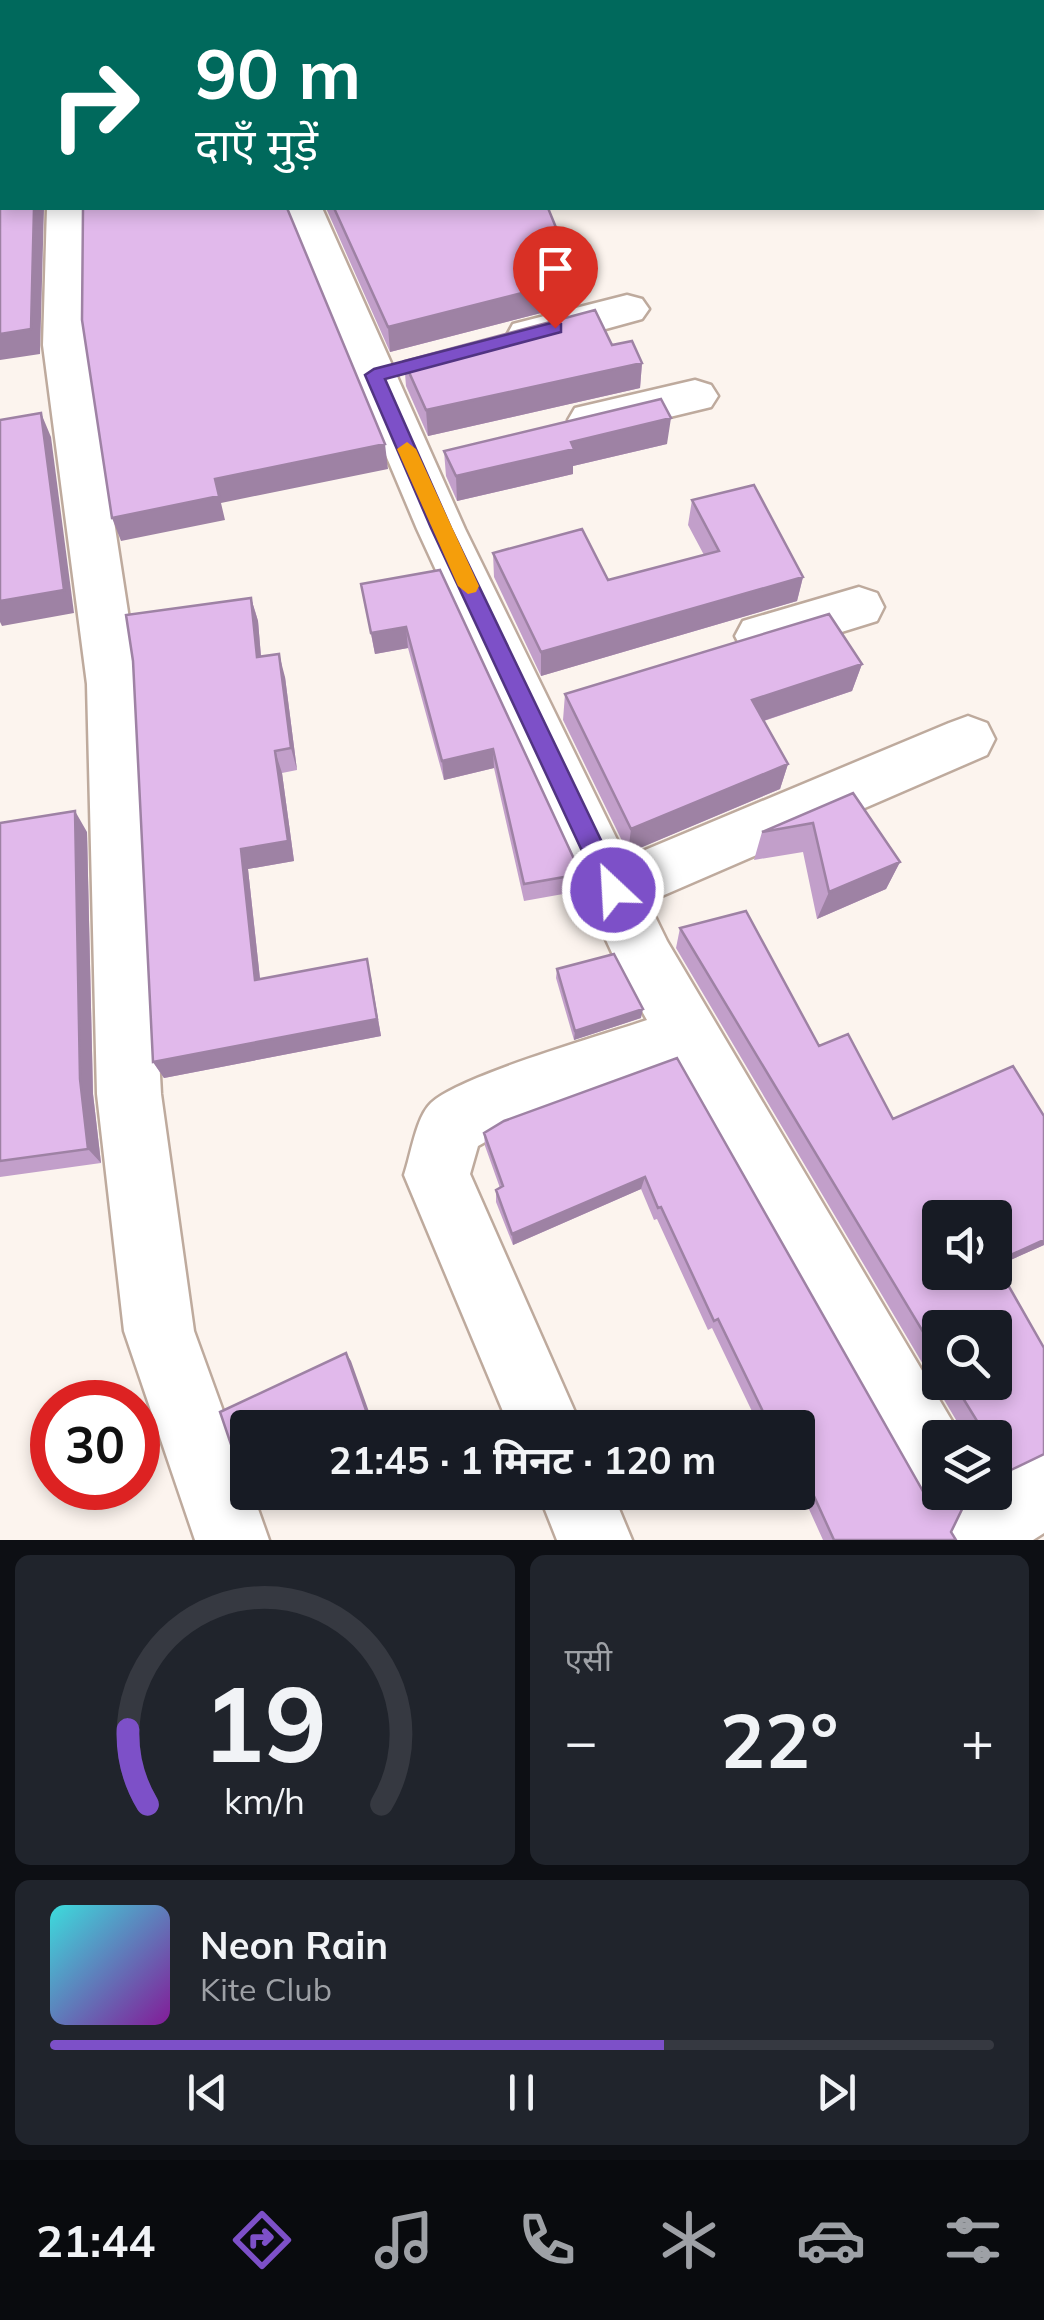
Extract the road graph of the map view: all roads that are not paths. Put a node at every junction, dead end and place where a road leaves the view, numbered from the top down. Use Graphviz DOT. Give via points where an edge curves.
graph roads {
  1 [pos="66,210"];
  2 [pos="310,210"];
  3 [pos="627,309"];
  4 [pos="483,347"];
  5 [pos="695,396"];
  6 [pos="544,430"];
  7 [pos="859,607"];
  8 [pos="711,651"];
  9 [pos="968,739"];
  10 [pos="613,890"];
  11 [pos="688,1034"];
  12 [pos="538,1410"];
  13 [pos="922,1438"];
  14 [pos="1044,1490"];
  15 [pos="582,1510"];
  16 [pos="970,1522"];
  17 [pos="232,1540"];
  18 [pos="595,1540"];
  1 -- 17 [label="street" via="65,345 113,684 129,1094 160,1330"];
  2 -- 10 [label="street" via="393,370 544,701"];
  3 -- 4 [label="street"];
  5 -- 6 [label="street"];
  7 -- 8 [label="street"];
  9 -- 10 [label="street"];
  10 -- 11 [label="street"];
  11 -- 12 [label="street" via="484,1108 452,1126 437,1175"];
  11 -- 13 [label="street"];
  14 -- 16 [label="street"];
  15 -- 18 [label="street"];
}
